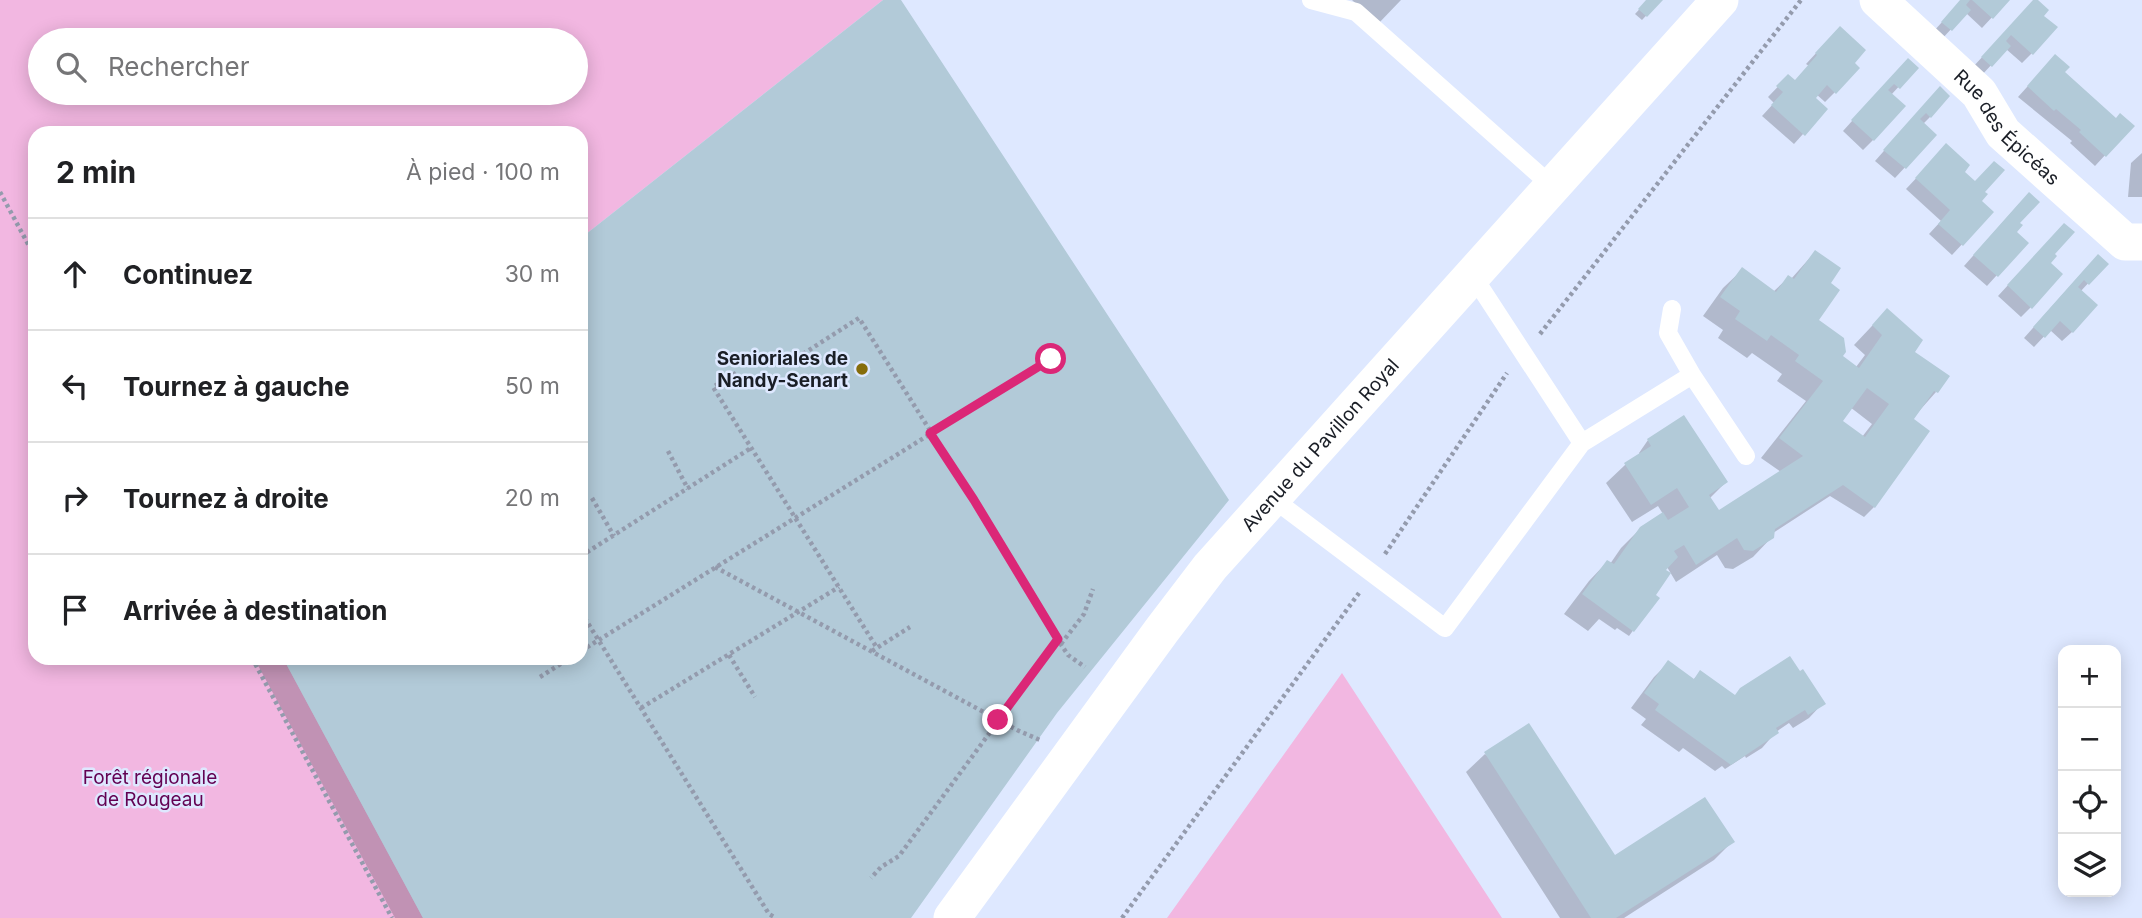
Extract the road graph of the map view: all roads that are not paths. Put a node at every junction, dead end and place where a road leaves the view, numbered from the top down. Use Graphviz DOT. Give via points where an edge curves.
graph roads {
  1 [pos="1311,0"];
  2 [pos="1720,0"];
  3 [pos="1878,0"];
  4 [pos="1553,187"];
  5 [pos="2142,243"];
  6 [pos="1473,276"];
  7 [pos="1672,309"];
  8 [pos="1692,375"];
  9 [pos="1581,443"];
  10 [pos="1746,456"];
  11 [pos="1272,498"];
  12 [pos="952,918"];
  1 -- 4 [label="lane" via="1356,12"];
  2 -- 4 [label="street, Avenue du Pavillon Royal"];
  3 -- 5 [label="street, Rue des Épicéas" via="1979,93 2003,134 2125,242"];
  4 -- 6 [label="street, Avenue du Pavillon Royal"];
  6 -- 9 [label="lane"];
  6 -- 11 [label="street, Avenue du Pavillon Royal"];
  7 -- 8 [label="lane" via="1668,333"];
  8 -- 9 [label="lane"];
  8 -- 10 [label="lane"];
  9 -- 11 [label="lane" via="1445,628"];
  11 -- 12 [label="street, Avenue du Pavillon Royal" via="1210,567"];
}
